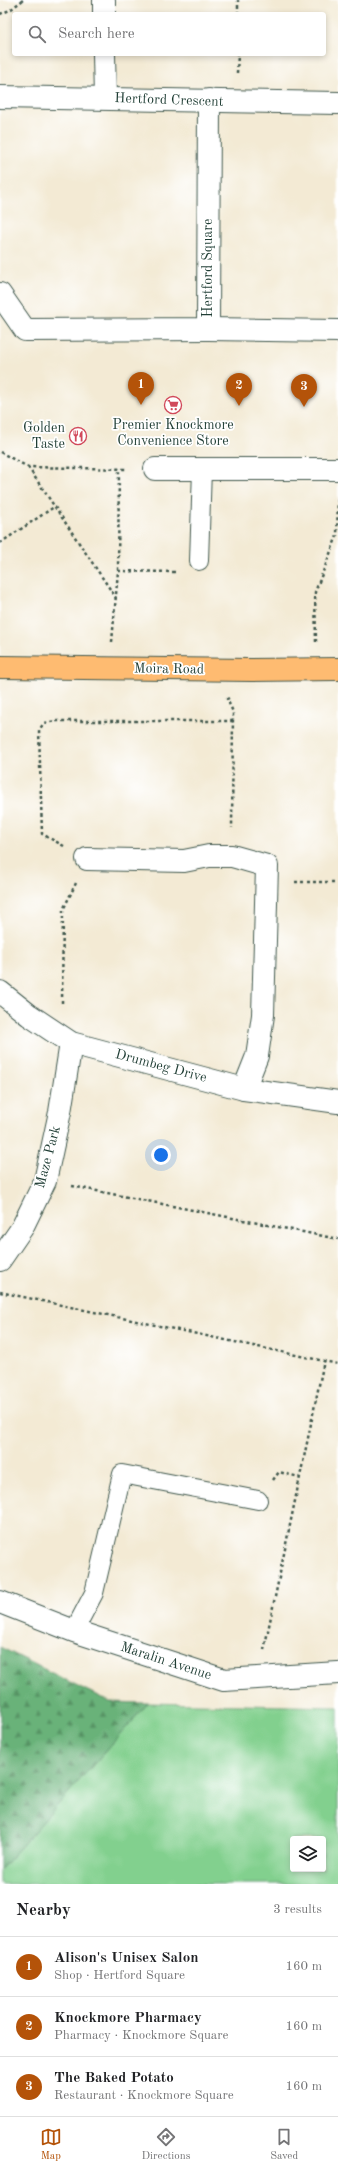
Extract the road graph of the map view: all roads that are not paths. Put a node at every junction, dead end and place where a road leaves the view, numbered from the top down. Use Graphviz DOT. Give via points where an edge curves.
graph roads {
  1 [pos="104,0"];
  2 [pos="104,12"];
  3 [pos="104,56"];
  4 [pos="0,97"];
  5 [pos="105,98"];
  6 [pos="209,100"];
  7 [pos="338,103"];
  8 [pos="0,294"];
  9 [pos="208,329"];
  10 [pos="338,331"];
  11 [pos="155,469"];
  12 [pos="202,469"];
  13 [pos="338,469"];
  14 [pos="199,561"];
  15 [pos="0,667"];
  16 [pos="338,669"];
  17 [pos="87,859"];
  18 [pos="0,992"];
  19 [pos="71,1043"];
  20 [pos="244,1088"];
  21 [pos="338,1102"];
  22 [pos="0,1260"];
  23 [pos="258,1500"];
  24 [pos="0,1602"];
  25 [pos="74,1630"];
  26 [pos="338,1673"];
  1 -- 2 [label="street"];
  3 -- 5 [label="street"];
  4 -- 5 [label="street, Hertford Crescent"];
  5 -- 6 [label="street, Hertford Crescent"];
  6 -- 7 [label="street, Hertford Crescent"];
  6 -- 9 [label="street, Hertford Square"];
  8 -- 9 [label="street, Hertford Square" via="25,330"];
  9 -- 10 [label="street"];
  11 -- 12 [label="street"];
  12 -- 13 [label="street"];
  12 -- 14 [label="lane"];
  15 -- 16 [label="highway, Moira Road"];
  17 -- 20 [label="street" via="184,861 208,856 232,856 268,866 263,1015 257,1056"];
  18 -- 19 [label="street, Drumbeg Drive"];
  19 -- 20 [label="street, Drumbeg Drive"];
  19 -- 22 [label="street, Maze Park" via="45,1181 22,1228"];
  20 -- 21 [label="street, Drumbeg Drive"];
  23 -- 25 [label="lane" via="122,1474 94,1593"];
  24 -- 25 [label="street, Maralin Avenue"];
  25 -- 26 [label="street, Maralin Avenue" via="224,1680"];
}
